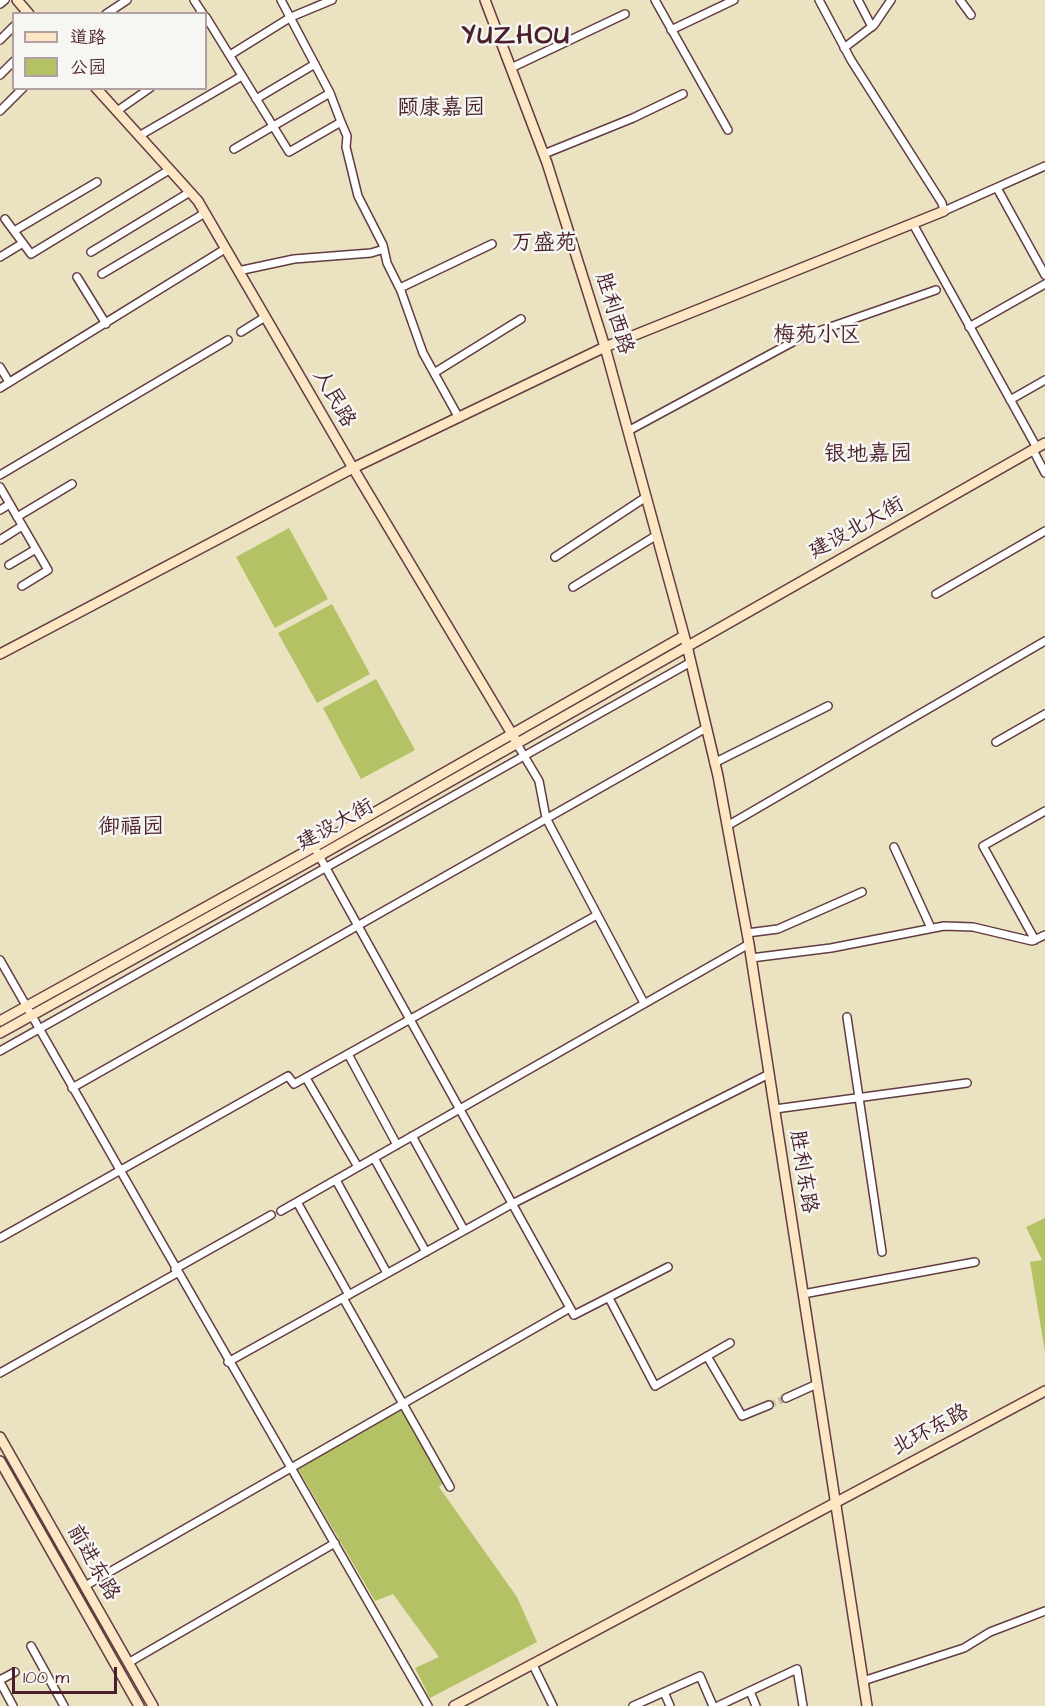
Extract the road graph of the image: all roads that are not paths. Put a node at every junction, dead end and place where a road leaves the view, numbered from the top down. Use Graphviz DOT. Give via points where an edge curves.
graph roads {
  1 [pos="4,0"];
  2 [pos="17,0"];
  3 [pos="127,0"];
  4 [pos="281,0"];
  5 [pos="332,0"];
  6 [pos="655,0"];
  7 [pos="734,0"];
  8 [pos="819,0"];
  9 [pos="858,0"];
  10 [pos="891,0"];
  11 [pos="960,0"];
  12 [pos="489,1"];
  13 [pos="0,4"];
  14 [pos="27,12"];
  15 [pos="109,12"];
  16 [pos="625,14"];
  17 [pos="970,15"];
  18 [pos="291,17"];
  19 [pos="207,20"];
  20 [pos="872,27"];
  21 [pos="12,29"];
  22 [pos="671,30"];
  23 [pos="0,40"];
  24 [pos="844,48"];
  25 [pos="230,55"];
  26 [pos="12,63"];
  27 [pos="315,64"];
  28 [pos="511,68"];
  29 [pos="0,75"];
  30 [pos="242,76"];
  31 [pos="21,90"];
  32 [pos="98,90"];
  33 [pos="147,90"];
  34 [pos="330,93"];
  35 [pos="683,94"];
  36 [pos="256,99"];
  37 [pos="0,111"];
  38 [pos="117,111"];
  39 [pos="341,122"];
  40 [pos="273,125"];
  41 [pos="728,130"];
  42 [pos="139,136"];
  43 [pos="234,149"];
  44 [pos="544,154"];
  45 [pos="1045,166"];
  46 [pos="170,170"];
  47 [pos="98,182"];
  48 [pos="997,188"];
  49 [pos="190,192"];
  50 [pos="944,211"];
  51 [pos="204,213"];
  52 [pos="5,219"];
  53 [pos="913,224"];
  54 [pos="14,231"];
  55 [pos="23,243"];
  56 [pos="492,244"];
  57 [pos="225,249"];
  58 [pos="384,249"];
  59 [pos="91,252"];
  60 [pos="0,257"];
  61 [pos="238,271"];
  62 [pos="102,274"];
  63 [pos="1045,275"];
  64 [pos="77,277"];
  65 [pos="1045,284"];
  66 [pos="400,288"];
  67 [pos="936,290"];
  68 [pos="265,317"];
  69 [pos="521,319"];
  70 [pos="106,324"];
  71 [pos="969,327"];
  72 [pos="241,332"];
  73 [pos="228,340"];
  74 [pos="605,347"];
  75 [pos="0,367"];
  76 [pos="434,373"];
  77 [pos="1045,380"];
  78 [pos="9,382"];
  79 [pos="0,388"];
  80 [pos="1010,400"];
  81 [pos="459,418"];
  82 [pos="628,431"];
  83 [pos="1038,447"];
  84 [pos="353,468"];
  85 [pos="1045,473"];
  86 [pos="0,475"];
  87 [pos="72,484"];
  88 [pos="0,487"];
  89 [pos="646,497"];
  90 [pos="10,504"];
  91 [pos="0,510"];
  92 [pos="17,517"];
  93 [pos="22,526"];
  94 [pos="1045,531"];
  95 [pos="657,535"];
  96 [pos="0,540"];
  97 [pos="36,549"];
  98 [pos="555,557"];
  99 [pos="9,565"];
  100 [pos="22,586"];
  101 [pos="573,587"];
  102 [pos="936,594"];
  103 [pos="686,641"];
  104 [pos="1045,641"];
  105 [pos="0,654"];
  106 [pos="691,662"];
  107 [pos="828,706"];
  108 [pos="1045,714"];
  109 [pos="706,728"];
  110 [pos="512,734"];
  111 [pos="996,742"];
  112 [pos="517,744"];
  113 [pos="524,755"];
  114 [pos="714,763"];
  115 [pos="1045,811"];
  116 [pos="546,818"];
  117 [pos="727,826"];
  118 [pos="894,847"];
  119 [pos="317,851"];
  120 [pos="326,867"];
  121 [pos="862,892"];
  122 [pos="597,915"];
  123 [pos="358,926"];
  124 [pos="931,928"];
  125 [pos="747,933"];
  126 [pos="1045,935"];
  127 [pos="1035,940"];
  128 [pos="749,944"];
  129 [pos="751,958"];
  130 [pos="0,960"];
  131 [pos="644,1004"];
  132 [pos="29,1011"];
  133 [pos="847,1017"];
  134 [pos="410,1020"];
  135 [pos="0,1021"];
  136 [pos="39,1029"];
  137 [pos="0,1033"];
  138 [pos="0,1051"];
  139 [pos="348,1054"];
  140 [pos="769,1074"];
  141 [pos="306,1078"];
  142 [pos="967,1083"];
  143 [pos="72,1088"];
  144 [pos="859,1097"];
  145 [pos="459,1109"];
  146 [pos="774,1109"];
  147 [pos="412,1136"];
  148 [pos="397,1145"];
  149 [pos="374,1158"];
  150 [pos="358,1167"];
  151 [pos="120,1171"];
  152 [pos="336,1180"];
  153 [pos="297,1202"];
  154 [pos="512,1204"];
  155 [pos="281,1211"];
  156 [pos="271,1215"];
  157 [pos="464,1230"];
  158 [pos="0,1238"];
  159 [pos="426,1252"];
  160 [pos="882,1252"];
  161 [pos="975,1262"];
  162 [pos="668,1267"];
  163 [pos="176,1271"];
  164 [pos="387,1273"];
  165 [pos="803,1294"];
  166 [pos="346,1296"];
  167 [pos="609,1298"];
  168 [pos="570,1308"];
  169 [pos="730,1343"];
  170 [pos="707,1356"];
  171 [pos="228,1362"];
  172 [pos="0,1373"];
  173 [pos="817,1384"];
  174 [pos="1045,1391"];
  175 [pos="786,1398"];
  176 [pos="403,1404"];
  177 [pos="769,1405"];
  178 [pos="0,1437"];
  179 [pos="0,1461"];
  180 [pos="292,1467"];
  181 [pos="450,1488"];
  182 [pos="835,1503"];
  183 [pos="335,1543"];
  184 [pos="85,1586"];
  185 [pos="1045,1611"];
  186 [pos="31,1646"];
  187 [pos="128,1663"];
  188 [pos="533,1665"];
  189 [pos="15,1672"];
  190 [pos="0,1681"];
  191 [pos="863,1681"];
  192 [pos="750,1691"];
  193 [pos="664,1692"];
  194 [pos="13,1706"];
  195 [pos="64,1706"];
  196 [pos="139,1706"];
  197 [pos="153,1706"];
  198 [pos="428,1706"];
  199 [pos="454,1706"];
  200 [pos="553,1706"];
  201 [pos="633,1706"];
  202 [pos="670,1706"];
  203 [pos="712,1706"];
  204 [pos="718,1706"];
  205 [pos="756,1706"];
  206 [pos="803,1706"];
  207 [pos="867,1706"];
  1 -- 13 [label="street"];
  2 -- 14 [label="main road"];
  3 -- 15 [label="street"];
  4 -- 18 [label="street"];
  5 -- 18 [label="street"];
  6 -- 22 [label="street"];
  7 -- 22 [label="street"];
  8 -- 24 [label="street"];
  9 -- 20 [label="street"];
  10 -- 20 [label="street"];
  11 -- 17 [label="street"];
  12 -- 28 [label="main road, 胜利西路"];
  16 -- 28 [label="street"];
  18 -- 25 [label="street"];
  18 -- 27 [label="street"];
  19 -- 25 [label="street"];
  20 -- 24 [label="street"];
  21 -- 23 [label="street"];
  22 -- 41 [label="street"];
  24 -- 50 [label="street"];
  25 -- 30 [label="street"];
  26 -- 29 [label="street"];
  27 -- 34 [label="street"];
  27 -- 36 [label="street"];
  28 -- 44 [label="main road, 胜利西路"];
  30 -- 36 [label="street"];
  30 -- 42 [label="street"];
  31 -- 37 [label="street"];
  32 -- 38 [label="main road, 人民路"];
  33 -- 38 [label="street"];
  34 -- 39 [label="street"];
  34 -- 40 [label="street"];
  35 -- 44 [label="street"];
  36 -- 40 [label="street"];
  38 -- 42 [label="main road, 人民路"];
  39 -- 40 [label="street" via="289,152"];
  39 -- 58 [label="street" via="358,196"];
  40 -- 43 [label="street"];
  42 -- 46 [label="main road, 人民路"];
  44 -- 74 [label="main road, 胜利西路"];
  45 -- 48 [label="street"];
  46 -- 49 [label="main road, 人民路"];
  46 -- 55 [label="street" via="31,254"];
  47 -- 54 [label="street"];
  48 -- 50 [label="street"];
  48 -- 63 [label="street"];
  49 -- 51 [label="main road, 人民路"];
  49 -- 59 [label="street"];
  50 -- 53 [label="main road"];
  51 -- 57 [label="main road, 人民路"];
  51 -- 62 [label="street"];
  52 -- 54 [label="street"];
  53 -- 71 [label="street"];
  53 -- 74 [label="main road"];
  54 -- 55 [label="street"];
  55 -- 60 [label="street"];
  56 -- 66 [label="street"];
  57 -- 61 [label="main road, 人民路"];
  57 -- 70 [label="street"];
  58 -- 61 [label="street" via="371,254 294,260"];
  58 -- 66 [label="street"];
  61 -- 68 [label="main road, 人民路"];
  64 -- 70 [label="street"];
  65 -- 71 [label="street"];
  66 -- 76 [label="street"];
  67 -- 82 [label="street" via="802,337"];
  68 -- 72 [label="street"];
  68 -- 84 [label="main road, 人民路"];
  69 -- 76 [label="street"];
  70 -- 78 [label="street"];
  71 -- 80 [label="street"];
  73 -- 86 [label="street"];
  74 -- 81 [label="main road"];
  74 -- 82 [label="main road, 胜利西路"];
  75 -- 78 [label="street"];
  76 -- 81 [label="street"];
  77 -- 80 [label="street"];
  78 -- 79 [label="street"];
  80 -- 83 [label="street"];
  81 -- 84 [label="main road"];
  82 -- 89 [label="main road, 胜利西路"];
  83 -- 85 [label="street"];
  83 -- 103 [label="main road, 建设北大街"];
  84 -- 105 [label="main road"];
  84 -- 110 [label="main road, 人民路"];
  87 -- 92 [label="street"];
  88 -- 90 [label="street"];
  89 -- 95 [label="main road, 胜利西路"];
  89 -- 98 [label="street"];
  90 -- 91 [label="street"];
  90 -- 92 [label="street"];
  92 -- 93 [label="street"];
  93 -- 96 [label="street"];
  93 -- 97 [label="street"];
  94 -- 102 [label="street"];
  95 -- 101 [label="street"];
  95 -- 103 [label="main road, 胜利西路"];
  97 -- 99 [label="street"];
  97 -- 100 [label="street" via="48,570"];
  103 -- 106 [label="main road, 胜利东路"];
  103 -- 110 [label="main road, 建设大街"];
  103 -- 112 [label="main road, 建设大街"];
  104 -- 117 [label="street"];
  106 -- 109 [label="main road, 胜利东路"];
  106 -- 113 [label="street"];
  107 -- 114 [label="street"];
  108 -- 111 [label="street"];
  109 -- 114 [label="main road, 胜利东路"];
  109 -- 116 [label="street"];
  110 -- 112 [label="main road, 人民路"];
  110 -- 119 [label="main road, 建设大街"];
  112 -- 113 [label="street"];
  112 -- 119 [label="main road, 建设大街"];
  113 -- 116 [label="street" via="539,781"];
  113 -- 120 [label="street"];
  114 -- 117 [label="main road, 胜利东路"];
  115 -- 127 [label="street" via="983,846"];
  116 -- 122 [label="street"];
  116 -- 123 [label="street"];
  117 -- 125 [label="main road, 胜利东路"];
  118 -- 124 [label="street"];
  119 -- 120 [label="street"];
  119 -- 132 [label="main road, 建设大街"];
  120 -- 123 [label="street"];
  120 -- 136 [label="street"];
  121 -- 125 [label="street" via="777,929"];
  122 -- 131 [label="street"];
  122 -- 134 [label="street"];
  123 -- 134 [label="street"];
  123 -- 143 [label="street"];
  124 -- 127 [label="street" via="973,927"];
  124 -- 129 [label="street" via="831,948"];
  125 -- 128 [label="main road, 胜利东路"];
  126 -- 127 [label="street"];
  128 -- 129 [label="main road, 胜利东路"];
  128 -- 131 [label="street"];
  129 -- 140 [label="main road, 胜利东路"];
  130 -- 132 [label="street"];
  131 -- 145 [label="street"];
  132 -- 135 [label="main road, 建设大街"];
  132 -- 136 [label="street"];
  132 -- 137 [label="main road, 建设大街"];
  133 -- 144 [label="street"];
  134 -- 139 [label="street"];
  134 -- 145 [label="street"];
  136 -- 138 [label="street"];
  136 -- 143 [label="street"];
  139 -- 141 [label="street"];
  139 -- 148 [label="street"];
  140 -- 146 [label="main road, 胜利东路"];
  140 -- 154 [label="street"];
  141 -- 150 [label="street"];
  141 -- 151 [label="street" via="294,1084 288,1076"];
  142 -- 144 [label="street"];
  143 -- 151 [label="street"];
  144 -- 146 [label="street"];
  144 -- 160 [label="street"];
  145 -- 147 [label="street"];
  145 -- 154 [label="street"];
  146 -- 165 [label="main road, 胜利东路"];
  147 -- 148 [label="street"];
  147 -- 157 [label="street"];
  148 -- 149 [label="street"];
  149 -- 150 [label="street"];
  149 -- 159 [label="street"];
  150 -- 152 [label="street"];
  151 -- 158 [label="street"];
  151 -- 163 [label="street"];
  152 -- 153 [label="street"];
  152 -- 164 [label="street"];
  153 -- 155 [label="street"];
  153 -- 166 [label="street"];
  154 -- 157 [label="street"];
  154 -- 168 [label="street"];
  156 -- 163 [label="street"];
  157 -- 159 [label="street"];
  159 -- 164 [label="street"];
  161 -- 165 [label="street"];
  162 -- 167 [label="street"];
  163 -- 171 [label="street"];
  163 -- 172 [label="street"];
  164 -- 166 [label="street"];
  165 -- 173 [label="main road, 胜利东路"];
  166 -- 171 [label="street"];
  166 -- 176 [label="street"];
  167 -- 168 [label="street" via="574,1316"];
  167 -- 170 [label="street" via="655,1386"];
  168 -- 176 [label="street"];
  169 -- 170 [label="street"];
  170 -- 177 [label="street" via="742,1416"];
  171 -- 180 [label="street"];
  173 -- 175 [label="street"];
  173 -- 182 [label="main road, 胜利东路"];
  174 -- 182 [label="main road, 北环东路"];
  176 -- 180 [label="street"];
  176 -- 181 [label="street"];
  178 -- 184 [label="main road, 前进东路"];
  179 -- 196 [label="main road, 前进东路"];
  180 -- 183 [label="street"];
  180 -- 184 [label="street"];
  182 -- 188 [label="main road, 北环东路"];
  182 -- 191 [label="main road, 胜利东路"];
  183 -- 187 [label="street"];
  183 -- 198 [label="street"];
  184 -- 187 [label="main road, 前进东路"];
  185 -- 191 [label="street" via="990,1632 964,1648"];
  186 -- 195 [label="street"];
  187 -- 197 [label="main road, 前进东路"];
  188 -- 199 [label="main road, 北环东路"];
  188 -- 200 [label="street"];
  189 -- 190 [label="street"];
  190 -- 194 [label="street"];
  191 -- 207 [label="main road, 胜利东路"];
  192 -- 204 [label="street"];
  192 -- 205 [label="street"];
  192 -- 206 [label="street" via="797,1669"];
  193 -- 201 [label="street"];
  193 -- 202 [label="street"];
  193 -- 203 [label="street" via="700,1676"];
}
